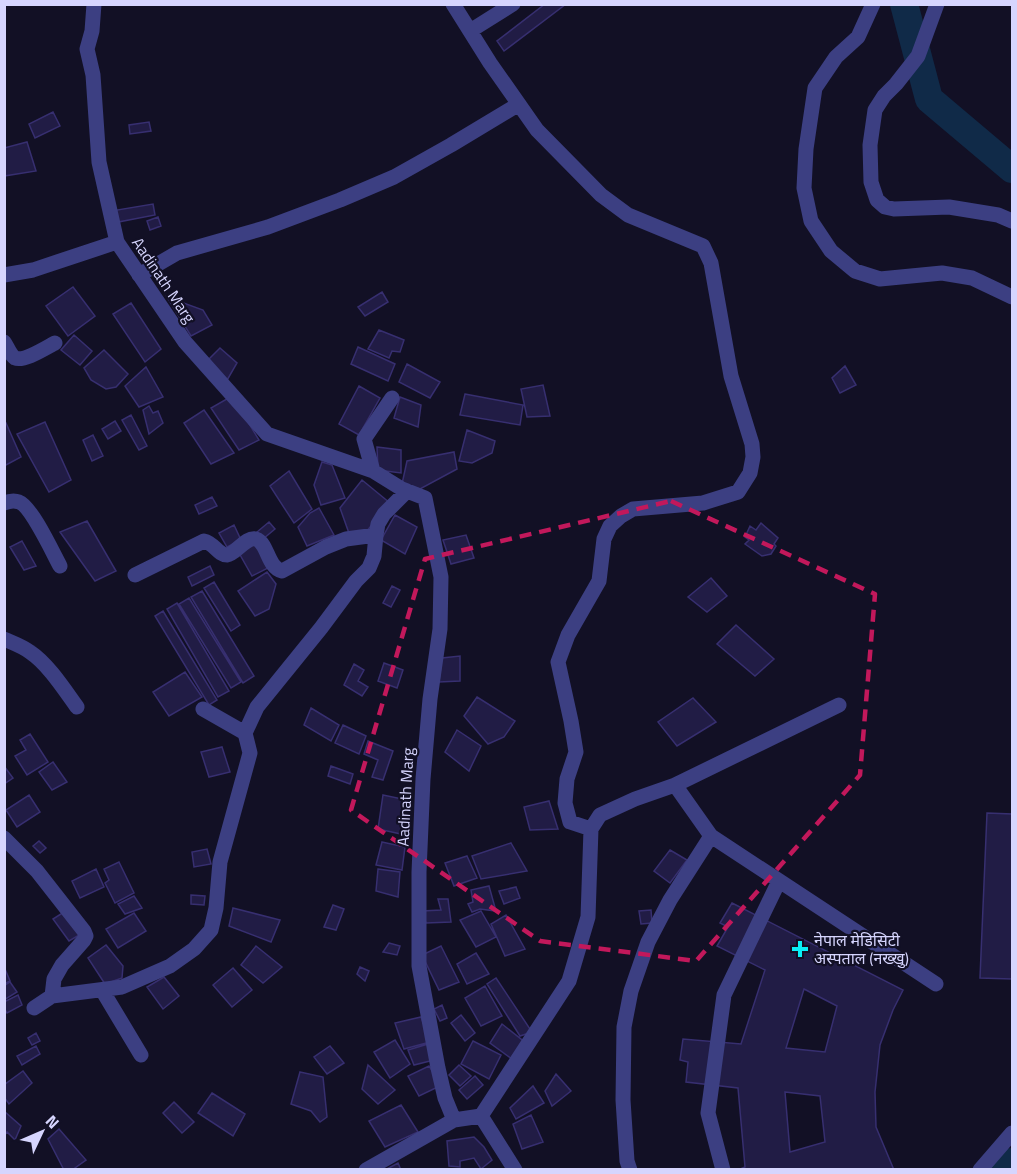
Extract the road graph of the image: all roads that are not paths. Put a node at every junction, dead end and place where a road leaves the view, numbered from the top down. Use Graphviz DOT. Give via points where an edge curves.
graph roads {
  1 [pos="94,4"];
  2 [pos="453,4"];
  3 [pos="513,4"];
  4 [pos="873,4"];
  5 [pos="938,4"];
  6 [pos="470,31"];
  7 [pos="519,104"];
  8 [pos="1012,221"];
  9 [pos="117,242"];
  10 [pos="4,275"];
  11 [pos="139,275"];
  12 [pos="1012,297"];
  13 [pos="4,342"];
  14 [pos="55,343"];
  15 [pos="392,398"];
  16 [pos="373,471"];
  17 [pos="405,490"];
  18 [pos="4,503"];
  19 [pos="376,535"];
  20 [pos="60,566"];
  21 [pos="135,575"];
  22 [pos="4,639"];
  23 [pos="839,705"];
  24 [pos="77,706"];
  25 [pos="203,708"];
  26 [pos="245,733"];
  27 [pos="675,785"];
  28 [pos="591,829"];
  29 [pos="711,836"];
  30 [pos="4,838"];
  31 [pos="779,881"];
  32 [pos="936,984"];
  33 [pos="102,990"];
  34 [pos="52,996"];
  35 [pos="34,1008"];
  36 [pos="141,1055"];
  37 [pos="481,1116"];
  38 [pos="454,1120"];
  39 [pos="1012,1133"];
  40 [pos="366,1170"];
  41 [pos="515,1170"];
  42 [pos="630,1170"];
  43 [pos="723,1170"];
  44 [pos="980,1170"];
  1 -- 9 [label="street, Aadinath Marg" via="87,50 93,75 99,162"];
  2 -- 6 [label="street"];
  3 -- 6 [label="street"];
  4 -- 12 [label="street" via="858,37 836,57 815,88 804,188 811,221 831,251 855,271 880,279 942,273 972,278"];
  5 -- 8 [label="street" via="918,56 875,110 870,146 871,182 877,200 894,209 949,207"];
  6 -- 7 [label="street"];
  7 -- 11 [label="street" via="394,177 268,227 177,253"];
  7 -- 28 [label="street" via="537,130 601,195 628,215 703,246 711,263 730,376 752,444 750,473 738,492 703,503 633,509 610,526 604,539 599,581 568,635 558,662 576,752 565,802 570,822"];
  9 -- 10 [label="street" via="33,270"];
  9 -- 11 [label="street, Aadinath Marg"];
  11 -- 16 [label="street, Aadinath Marg" via="185,342 267,434"];
  13 -- 14 [label="street" via="12,355 20,359"];
  15 -- 16 [label="street" via="364,439"];
  16 -- 17 [label="street, Aadinath Marg"];
  17 -- 19 [label="street" via="384,514"];
  17 -- 38 [label="street, Aadinath Marg" via="425,498 441,577 440,629 423,779 419,966 438,1068"];
  18 -- 20 [label="street" via="19,502 28,508"];
  19 -- 21 [label="street" via="346,539 282,571 273,565 256,539 225,555 204,541"];
  19 -- 26 [label="street" via="369,568 257,707"];
  22 -- 24 [label="street" via="33,653"];
  23 -- 27 [label="street"];
  25 -- 26 [label="street"];
  26 -- 33 [label="street" via="250,753 220,862 211,930 194,949 170,966 122,987"];
  27 -- 28 [label="street" via="600,815"];
  27 -- 29 [label="street"];
  28 -- 37 [label="street" via="588,917 569,981"];
  29 -- 31 [label="street"];
  29 -- 42 [label="street" via="648,942 632,992 624,1027 623,1100"];
  30 -- 34 [label="street" via="37,871 86,936 54,979"];
  31 -- 32 [label="street"];
  31 -- 43 [label="street" via="724,995 708,1113"];
  33 -- 34 [label="street"];
  33 -- 36 [label="street"];
  34 -- 35 [label="street"];
  37 -- 38 [label="street"];
  37 -- 41 [label="street"];
  38 -- 40 [label="street"];
  39 -- 44 [label="street"];
}
